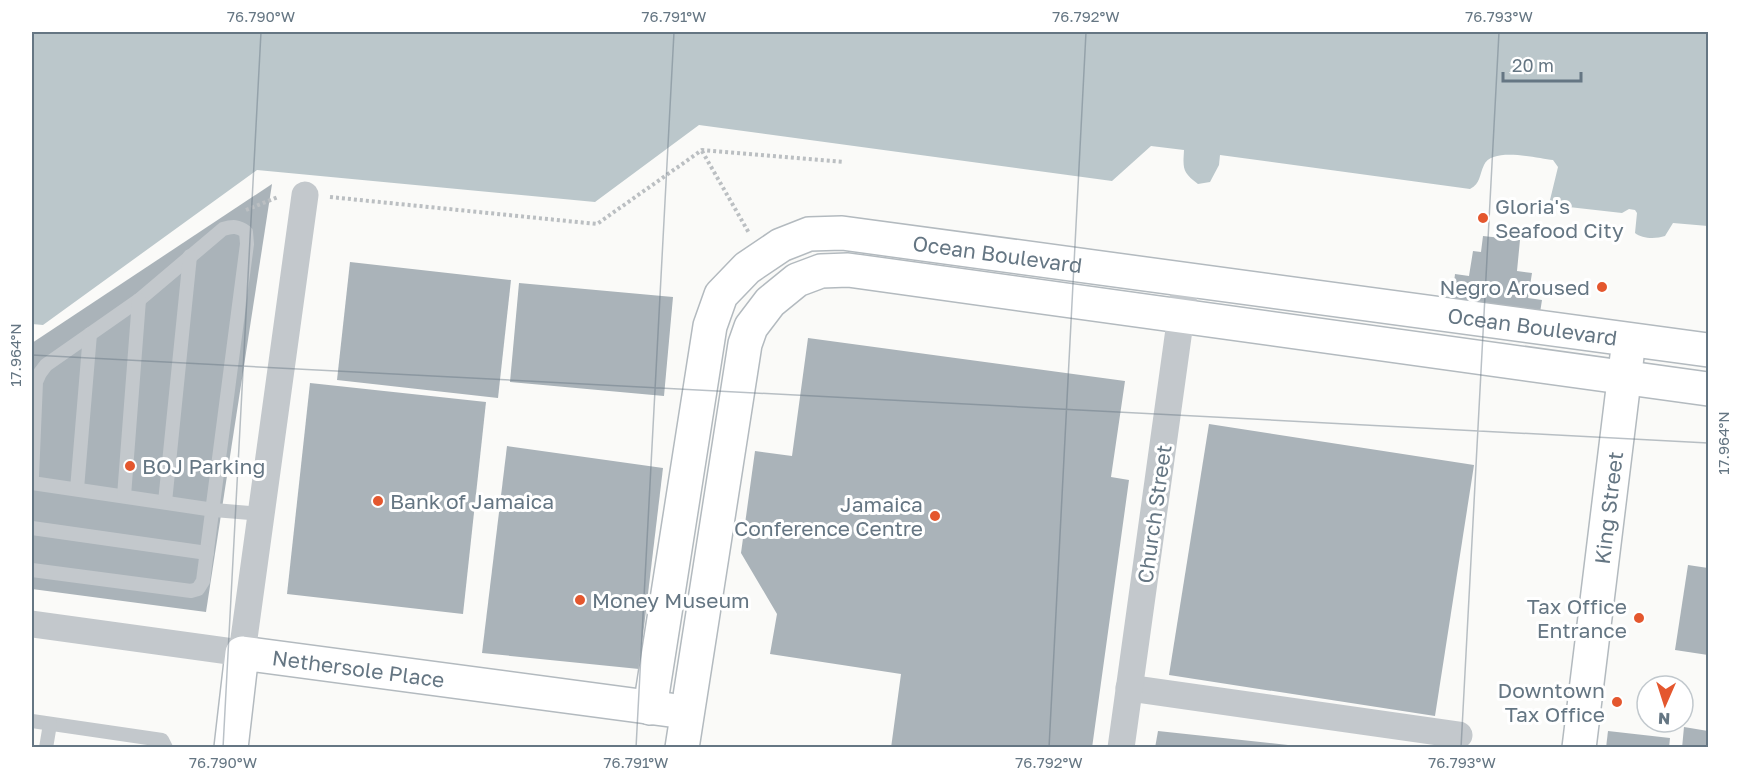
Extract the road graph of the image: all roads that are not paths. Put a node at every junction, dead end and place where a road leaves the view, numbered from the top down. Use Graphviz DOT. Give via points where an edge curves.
graph roads {
  1 [pos="305,195"];
  2 [pos="190,256"];
  3 [pos="1186,279"];
  4 [pos="139,300"];
  5 [pos="1182,315"];
  6 [pos="90,334"];
  7 [pos="1629,339"];
  8 [pos="1708,350"];
  9 [pos="1624,377"];
  10 [pos="1708,389"];
  11 [pos="33,430"];
  12 [pos="32,477"];
  13 [pos="32,483"];
  14 [pos="77,489"];
  15 [pos="123,496"];
  16 [pos="165,502"];
  17 [pos="214,510"];
  18 [pos="263,514"];
  19 [pos="32,528"];
  20 [pos="207,553"];
  21 [pos="32,570"];
  22 [pos="32,624"];
  23 [pos="242,653"];
  24 [pos="1130,688"];
  25 [pos="650,708"];
  26 [pos="687,713"];
  27 [pos="32,721"];
  28 [pos="50,724"];
  29 [pos="110,733"];
  30 [pos="1459,735"];
  31 [pos="46,747"];
  32 [pos="108,747"];
  33 [pos="166,747"];
  34 [pos="231,747"];
  35 [pos="682,747"];
  36 [pos="1121,747"];
  37 [pos="1579,747"];
  1 -- 18 [label="street"];
  2 -- 4 [label="lane"];
  2 -- 16 [label="lane"];
  2 -- 17 [label="lane" via="223,229 232,226 246,232"];
  3 -- 5 [label="street, Church Street"];
  3 -- 7 [label="street, Ocean Boulevard"];
  3 -- 25 [label="street, Ocean Boulevard" via="842,233 809,234 781,245 747,268 721,295 710,326"];
  4 -- 6 [label="lane"];
  4 -- 15 [label="lane"];
  5 -- 9 [label="street, Ocean Boulevard"];
  5 -- 24 [label="street, Church Street"];
  5 -- 26 [label="street, Ocean Boulevard" via="848,270 821,272 797,280 770,302 751,327 745,344"];
  6 -- 11 [label="lane" via="40,373"];
  6 -- 14 [label="lane"];
  7 -- 8 [label="street, Ocean Boulevard"];
  7 -- 9 [label="street, King Street"];
  9 -- 10 [label="street, Ocean Boulevard"];
  9 -- 37 [label="street, King Street"];
  11 -- 12 [label="lane"];
  13 -- 14 [label="lane"];
  14 -- 15 [label="lane"];
  15 -- 16 [label="lane"];
  16 -- 17 [label="lane"];
  17 -- 18 [label="lane"];
  17 -- 20 [label="lane"];
  18 -- 23 [label="street"];
  19 -- 20 [label="lane"];
  20 -- 21 [label="lane" via="203,582 191,591"];
  22 -- 23 [label="street, Nethersole Place"];
  23 -- 25 [label="street, Nethersole Place"];
  23 -- 34 [label="street"];
  24 -- 30 [label="street"];
  24 -- 36 [label="street, Church Street"];
  25 -- 26 [label="street, Nethersole Place"];
  26 -- 35 [label="street, Ocean Boulevard"];
  27 -- 28 [label="lane"];
  28 -- 29 [label="lane"];
  28 -- 31 [label="lane"];
  29 -- 32 [label="lane"];
  29 -- 33 [label="lane" via="162,740"];
}
